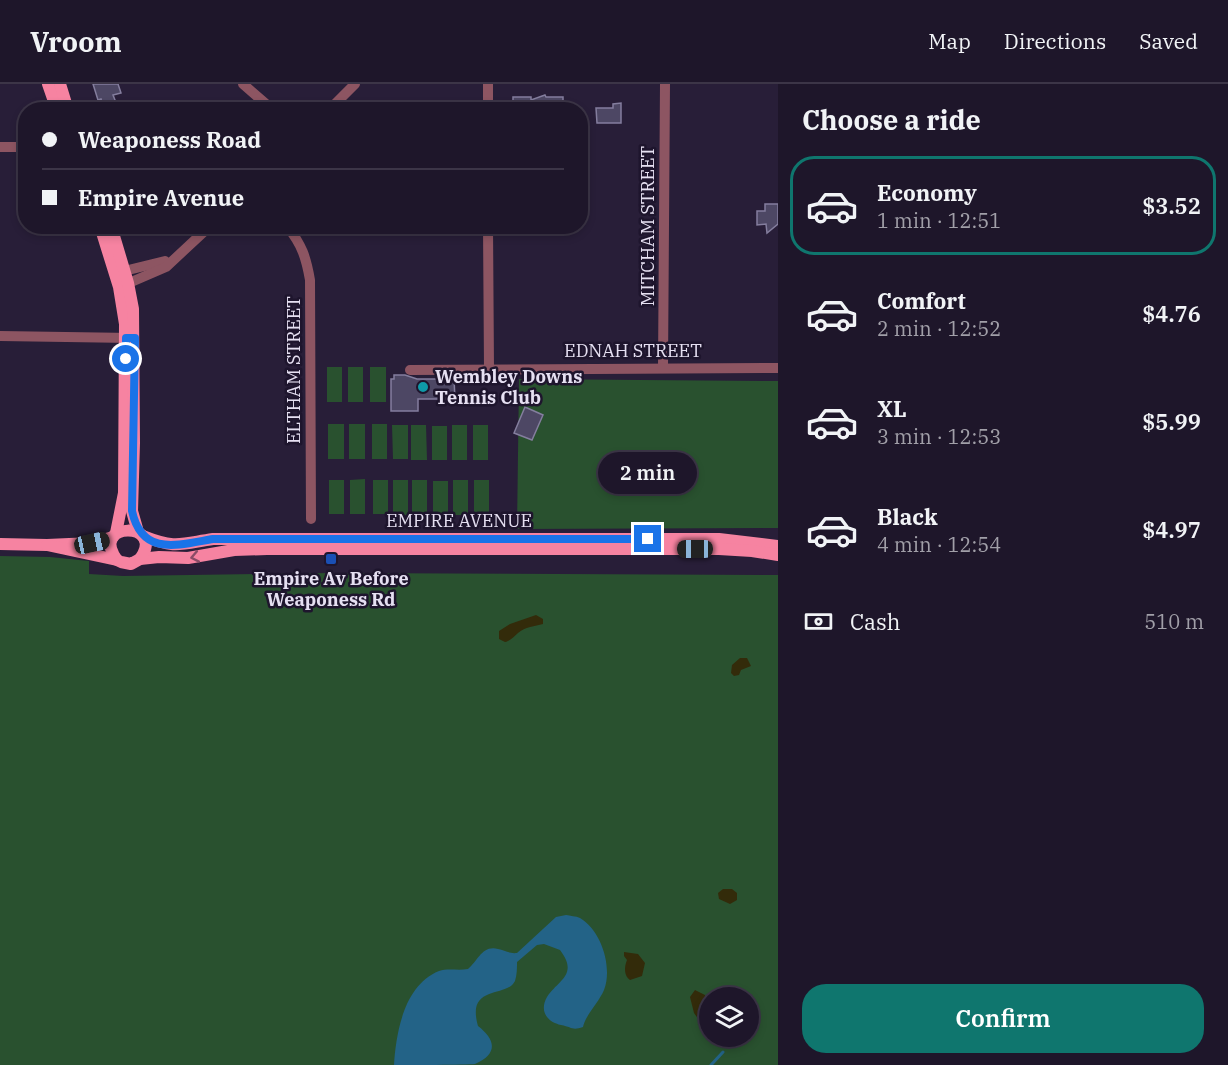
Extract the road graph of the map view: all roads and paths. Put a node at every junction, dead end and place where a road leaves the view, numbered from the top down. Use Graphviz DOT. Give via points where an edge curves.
graph roads {
  1 [pos="48,84"];
  2 [pos="60,84"];
  3 [pos="243,84"];
  4 [pos="355,84"];
  5 [pos="488,84"];
  6 [pos="666,84"];
  7 [pos="54,102"];
  8 [pos="66,102"];
  9 [pos="264,102"];
  10 [pos="337,102"];
  11 [pos="488,102"];
  12 [pos="0,147"];
  13 [pos="18,147"];
  14 [pos="103,234"];
  15 [pos="113,234"];
  16 [pos="200,234"];
  17 [pos="294,234"];
  18 [pos="489,234"];
  19 [pos="176,256"];
  20 [pos="120,272"];
  21 [pos="124,285"];
  22 [pos="0,336"];
  23 [pos="130,338"];
  24 [pos="489,368"];
  25 [pos="663,368"];
  26 [pos="778,368"];
  27 [pos="410,370"];
  28 [pos="310,519"];
  29 [pos="140,534"];
  30 [pos="115,535"];
  31 [pos="0,544"];
  32 [pos="47,545"];
  33 [pos="778,546"];
  34 [pos="778,555"];
  35 [pos="140,559"];
  36 [pos="117,560"];
  1 -- 7 [label="main road"];
  2 -- 8 [label="main road"];
  3 -- 9 [label="street"];
  4 -- 10 [label="street"];
  5 -- 11 [label="street"];
  6 -- 25 [label="street, MITCHAM STREET"];
  12 -- 13 [label="street"];
  14 -- 20 [label="main road"];
  15 -- 20 [label="main road"];
  16 -- 19 [label="street"];
  17 -- 28 [label="street, ELTHAM STREET" via="306,256 310,280"];
  18 -- 24 [label="street"];
  19 -- 20 [label="street"];
  19 -- 21 [label="street" via="166,267"];
  20 -- 21 [label="main road"];
  21 -- 23 [label="main road" via="134,309"];
  22 -- 23 [label="street"];
  23 -- 29 [label="main road" via="132,511"];
  23 -- 30 [label="main road" via="123,507"];
  24 -- 25 [label="street, EDNAH STREET"];
  24 -- 27 [label="street, EDNAH STREET"];
  25 -- 26 [label="street, EDNAH STREET"];
  29 -- 30 [label="main road, EMPIRE AVENUE" via="127,529"];
  29 -- 33 [label="main road, EMPIRE AVENUE" via="170,546 213,539 719,539"];
  29 -- 35 [label="main road" via="146,548"];
  30 -- 32 [label="main road, EMPIRE AVENUE" via="92,543"];
  30 -- 36 [label="main road" via="111,545"];
  31 -- 32 [label="main road, EMPIRE AVENUE"];
  32 -- 36 [label="main road, EMPIRE AVENUE"];
  34 -- 35 [label="main road, EMPIRE AVENUE, one-way" via="719,549 267,549"];
  35 -- 36 [label="main road, EMPIRE AVENUE" via="131,564"];
}
